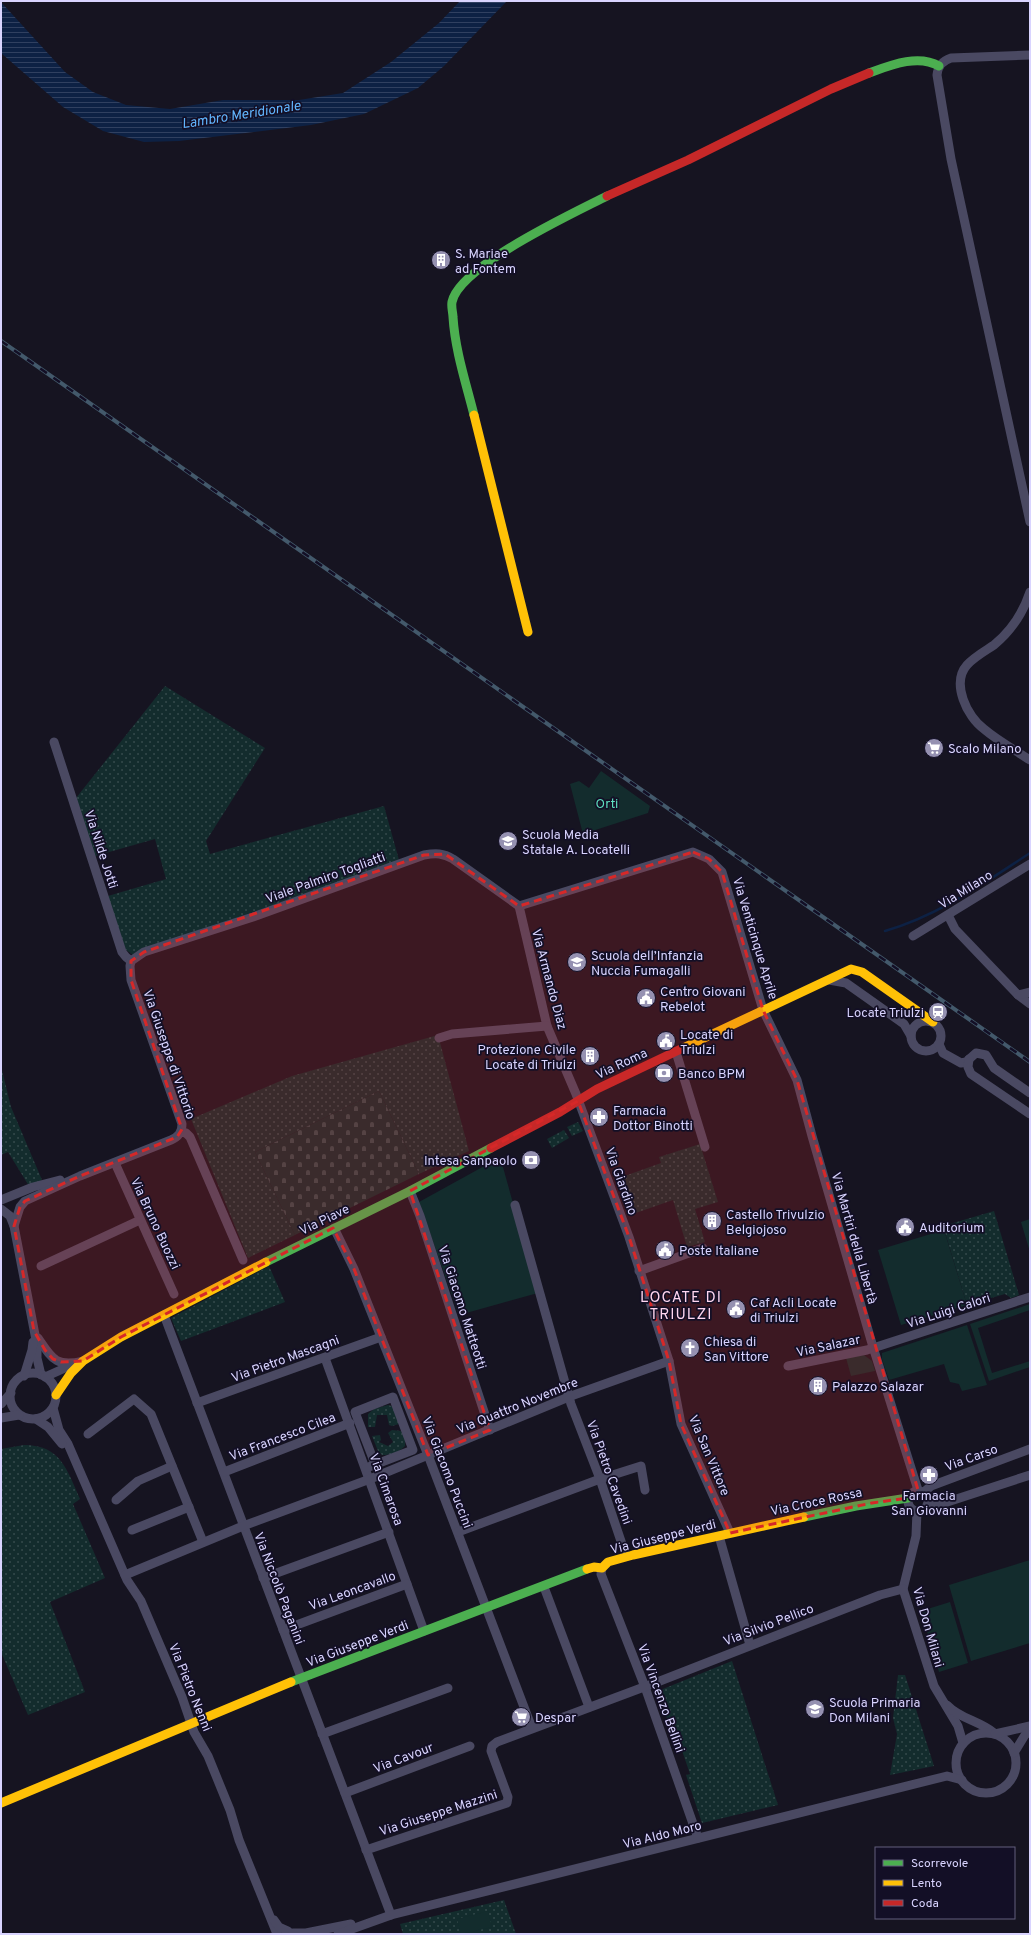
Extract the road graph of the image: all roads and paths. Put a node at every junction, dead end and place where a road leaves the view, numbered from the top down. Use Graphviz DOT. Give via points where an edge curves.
graph roads {
  1 [pos="1030,55"];
  2 [pos="939,66"];
  3 [pos="1030,522"];
  4 [pos="1030,592"];
  5 [pos="528,632"];
  6 [pos="54,742"];
  7 [pos="1030,760"];
  8 [pos="1030,864"];
  9 [pos="519,906"];
  10 [pos="948,914"];
  11 [pos="913,936"];
  12 [pos="131,961"];
  13 [pos="827,980"];
  14 [pos="1030,992"];
  15 [pos="1018,995"];
  16 [pos="1030,1004"];
  17 [pos="763,1010"];
  18 [pos="933,1022"];
  19 [pos="547,1026"];
  20 [pos="911,1036"];
  21 [pos="439,1038"];
  22 [pos="939,1044"];
  23 [pos="676,1052"];
  24 [pos="969,1059"];
  25 [pos="1030,1092"];
  26 [pos="578,1101"];
  27 [pos="1030,1114"];
  28 [pos="181,1132"];
  29 [pos="812,1136"];
  30 [pos="705,1147"];
  31 [pos="114,1163"];
  32 [pos="80,1176"];
  33 [pos="26,1190"];
  34 [pos="410,1191"];
  35 [pos="1,1200"];
  36 [pos="515,1205"];
  37 [pos="1,1209"];
  38 [pos="10,1216"];
  39 [pos="140,1220"];
  40 [pos="14,1226"];
  41 [pos="334,1228"];
  42 [pos="703,1248"];
  43 [pos="243,1260"];
  44 [pos="41,1266"];
  45 [pos="639,1271"];
  46 [pos="174,1294"];
  47 [pos="1030,1297"];
  48 [pos="164,1315"];
  49 [pos="34,1331"];
  50 [pos="381,1337"];
  51 [pos="873,1347"];
  52 [pos="325,1358"];
  53 [pos="668,1361"];
  54 [pos="79,1362"];
  55 [pos="788,1366"];
  56 [pos="24,1376"];
  57 [pos="43,1376"];
  58 [pos="11,1393"];
  59 [pos="56,1395"];
  60 [pos="570,1397"];
  61 [pos="197,1403"];
  62 [pos="1,1404"];
  63 [pos="53,1408"];
  64 [pos="19,1414"];
  65 [pos="350,1417"];
  66 [pos="1,1418"];
  67 [pos="36,1419"];
  68 [pos="490,1430"];
  69 [pos="88,1434"];
  70 [pos="1030,1449"];
  71 [pos="428,1455"];
  72 [pos="375,1464"];
  73 [pos="172,1466"];
  74 [pos="366,1468"];
  75 [pos="80,1472"];
  76 [pos="224,1472"];
  77 [pos="1030,1474"];
  78 [pos="370,1479"];
  79 [pos="600,1479"];
  80 [pos="645,1490"];
  81 [pos="921,1491"];
  82 [pos="908,1498"];
  83 [pos="116,1500"];
  84 [pos="928,1504"];
  85 [pos="188,1507"];
  86 [pos="917,1511"];
  87 [pos="243,1526"];
  88 [pos="132,1530"];
  89 [pos="389,1532"];
  90 [pos="458,1532"];
  91 [pos="730,1533"];
  92 [pos="719,1536"];
  93 [pos="203,1542"];
  94 [pos="626,1556"];
  95 [pos="602,1568"];
  96 [pos="125,1575"];
  97 [pos="264,1578"];
  98 [pos="407,1584"];
  99 [pos="544,1587"];
  100 [pos="903,1589"];
  101 [pos="488,1608"];
  102 [pos="284,1630"];
  103 [pos="424,1631"];
  104 [pos="750,1645"];
  105 [pos="301,1678"];
  106 [pos="645,1687"];
  107 [pos="448,1688"];
  108 [pos="942,1700"];
  109 [pos="589,1707"];
  110 [pos="190,1724"];
  111 [pos="1030,1726"];
  112 [pos="532,1728"];
  113 [pos="1030,1731"];
  114 [pos="322,1734"];
  115 [pos="995,1734"];
  116 [pos="963,1744"];
  117 [pos="470,1746"];
  118 [pos="1014,1753"];
  119 [pos="956,1762"];
  120 [pos="947,1776"];
  121 [pos="962,1780"];
  122 [pos="345,1793"];
  123 [pos="1,1803"];
  124 [pos="698,1838"];
  125 [pos="366,1850"];
  126 [pos="387,1916"];
  127 [pos="287,1933"];
  128 [pos="338,1934"];
  1 -- 2 [label="street" via="951,58"];
  2 -- 3 [label="street" via="937,75 951,159"];
  2 -- 5 [label="street" via="934,62 920,60 891,65 831,89 542,229 478,269 460,285 452,302 454,335"];
  4 -- 7 [label="street" via="1021,615 1012,627 966,665 959,683 961,694 979,725"];
  6 -- 12 [label="street, Via Nilde Jotti" via="122,952"];
  8 -- 10 [label="street, Via Milano"];
  9 -- 12 [label="street, Viale Palmiro Togliatti" via="453,859 437,853 424,855 253,917 144,952"];
  9 -- 17 [label="street, Via Venticinque Aprile" via="693,852 709,859 722,872"];
  9 -- 19 [label="street, Via Armando Diaz"];
  10 -- 11 [label="street, Via Milano"];
  10 -- 15 [label="street" via="955,930"];
  12 -- 28 [label="street, Via Giuseppe di Vittorio" via="131,980 182,1124"];
  13 -- 17 [label="street, Via Roma"];
  13 -- 18 [label="street" via="852,969 862,972"];
  13 -- 20 [label="street" via="846,983 904,1024"];
  14 -- 15 [label="street"];
  15 -- 16 [label="street"];
  17 -- 23 [label="street, Via Roma"];
  17 -- 29 [label="street, Via Venticinque Aprile" via="797,1080"];
  18 -- 20 [label="street" via="920,1022 913,1028"];
  18 -- 22 [label="street" via="940,1030"];
  19 -- 21 [label="street" via="452,1034"];
  19 -- 26 [label="street, Via Armando Diaz"];
  20 -- 22 [label="street" via="914,1045 922,1050 931,1050"];
  22 -- 24 [label="street" via="940,1050 956,1062 964,1063"];
  23 -- 26 [label="street, Via Roma" via="597,1089"];
  23 -- 30 [label="street"];
  24 -- 25 [label="street" via="976,1053 986,1054 994,1068"];
  24 -- 27 [label="street" via="968,1067 971,1074"];
  26 -- 34 [label="street, Via Piave"];
  26 -- 45 [label="street, Via Giardino" via="629,1237"];
  28 -- 31 [label="street" via="171,1140"];
  28 -- 43 [label="street, Via Giuseppe di Vittorio" via="190,1137"];
  29 -- 51 [label="street, Via Martiri della Libertà"];
  31 -- 32 [label="street"];
  31 -- 39 [label="street, Via Bruno Buozzi"];
  32 -- 33 [label="street"];
  32 -- 40 [label="street" via="25,1201 20,1207"];
  33 -- 35 [label="street"];
  33 -- 38 [label="street" via="17,1199"];
  34 -- 41 [label="street, Via Piave"];
  34 -- 68 [label="street, Via Giacomo Matteotti"];
  36 -- 60 [label="street, Via Pietro Cavedini"];
  37 -- 38 [label="street"];
  38 -- 40 [label="street"];
  39 -- 44 [label="street"];
  39 -- 46 [label="street, Via Bruno Buozzi"];
  40 -- 49 [label="street"];
  41 -- 48 [label="street, Via Piave"];
  41 -- 50 [label="street, Via Giacomo Puccini" via="354,1269"];
  42 -- 45 [label="street"];
  45 -- 53 [label="street, Via Giardino"];
  47 -- 51 [label="street, Via Luigi Calori"];
  48 -- 54 [label="street, Via Piave"];
  48 -- 61 [label="street, Via Niccolò Paganini"];
  49 -- 54 [label="street" via="52,1359"];
  49 -- 56 [label="street" via="32,1350"];
  49 -- 57 [label="street" via="38,1365"];
  50 -- 52 [label="street, Via Pietro Mascagni"];
  50 -- 71 [label="street, Via Giacomo Puccini"];
  51 -- 55 [label="street, Via Salazar"];
  51 -- 81 [label="street, Via Martiri della Libertà"];
  52 -- 61 [label="street, Via Pietro Mascagni"];
  52 -- 65 [label="street, Via Cimarosa"];
  53 -- 60 [label="street, Via Quattro Novembre"];
  53 -- 91 [label="street, Via San Vittore" via="681,1424"];
  54 -- 57 [label="street"];
  54 -- 59 [label="street, Via Piave"];
  56 -- 57 [label="street"];
  56 -- 58 [label="street" via="14,1384"];
  57 -- 59 [label="street" via="53,1386"];
  58 -- 62 [label="street"];
  58 -- 64 [label="street" via="12,1406"];
  59 -- 63 [label="street, Via Piave"];
  60 -- 68 [label="street, Via Quattro Novembre"];
  60 -- 79 [label="street, Via Pietro Cavedini"];
  61 -- 76 [label="street, Via Niccolò Paganini"];
  63 -- 67 [label="street"];
  63 -- 75 [label="street, Via Pietro Nenni" via="59,1430"];
  64 -- 66 [label="street"];
  64 -- 67 [label="street"];
  65 -- 72 [label="street"];
  65 -- 72 [label="street, Via Francesco Cilea" via="393,1397 413,1450"];
  65 -- 74 [label="street, Via Cimarosa"];
  65 -- 76 [label="street, Via Francesco Cilea"];
  67 -- 75 [label="street, Via Pietro Nenni" via="48,1427"];
  68 -- 71 [label="street, Via Quattro Novembre"];
  69 -- 73 [label="street" via="134,1399 151,1414"];
  70 -- 81 [label="street, Via Carso"];
  71 -- 78 [label="street, Via Quattro Novembre"];
  71 -- 90 [label="street, Via Giacomo Puccini"];
  72 -- 74 [label="street"];
  73 -- 83 [label="street" via="138,1481"];
  73 -- 85 [label="street"];
  74 -- 78 [label="street, Via Cimarosa"];
  75 -- 96 [label="street, Via Pietro Nenni"];
  76 -- 87 [label="street, Via Niccolò Paganini"];
  77 -- 84 [label="street" via="935,1506"];
  78 -- 87 [label="street, Via Quattro Novembre"];
  78 -- 89 [label="street, Via Cimarosa"];
  79 -- 80 [label="street" via="641,1466"];
  79 -- 90 [label="street"];
  79 -- 94 [label="street, Via Pietro Cavedini"];
  81 -- 82 [label="street" via="912,1493"];
  81 -- 84 [label="street" via="928,1498"];
  82 -- 86 [label="street" via="910,1508"];
  82 -- 91 [label="street, Via Croce Rossa" via="872,1503"];
  84 -- 86 [label="street" via="924,1510"];
  85 -- 88 [label="street"];
  85 -- 93 [label="street"];
  86 -- 100 [label="street, Via Don Milani" via="916,1536"];
  87 -- 93 [label="street, Via Quattro Novembre"];
  87 -- 97 [label="street, Via Niccolò Paganini"];
  89 -- 97 [label="street"];
  89 -- 98 [label="street, Via Cimarosa"];
  90 -- 101 [label="street, Via Giacomo Puccini"];
  91 -- 92 [label="street, Via Giuseppe Verdi"];
  92 -- 94 [label="street, Via Giuseppe Verdi"];
  92 -- 104 [label="street"];
  93 -- 96 [label="street, Via Quattro Novembre"];
  94 -- 95 [label="street, Via Giuseppe Verdi" via="608,1562"];
  95 -- 99 [label="street, Via Giuseppe Verdi" via="594,1567"];
  95 -- 106 [label="street, Via Vincenzo Bellini" via="601,1574"];
  96 -- 110 [label="street, Via Pietro Nenni" via="141,1601 182,1697"];
  97 -- 102 [label="street, Via Niccolò Paganini"];
  98 -- 102 [label="street, Via Leoncavallo"];
  98 -- 103 [label="street, Via Cimarosa"];
  99 -- 101 [label="street, Via Giuseppe Verdi"];
  99 -- 109 [label="street"];
  100 -- 104 [label="street, Via Silvio Pellico" via="880,1595"];
  100 -- 108 [label="street, Via Don Milani" via="934,1686"];
  101 -- 103 [label="street, Via Giuseppe Verdi"];
  101 -- 112 [label="street, Via Giacomo Puccini"];
  102 -- 105 [label="street, Via Niccolò Paganini"];
  103 -- 105 [label="street, Via Giuseppe Verdi"];
  104 -- 106 [label="street, Via Silvio Pellico"];
  105 -- 110 [label="street, Via Giuseppe Verdi"];
  105 -- 114 [label="street, Via Niccolò Paganini"];
  106 -- 109 [label="street, Via Silvio Pellico"];
  106 -- 124 [label="street, Via Vincenzo Bellini"];
  107 -- 114 [label="street"];
  108 -- 115 [label="street, Via Don Milani" via="952,1711 980,1723"];
  108 -- 116 [label="street, Via Don Milani" via="962,1734"];
  109 -- 112 [label="street, Via Silvio Pellico"];
  110 -- 123 [label="street, Via Giuseppe Verdi"];
  110 -- 127 [label="street, Via Pietro Nenni" via="214,1770 239,1840 270,1914"];
  111 -- 115 [label="street"];
  112 -- 125 [label="street, Via Giuseppe Mazzini" via="492,1746 491,1751 508,1797 507,1803"];
  113 -- 118 [label="street"];
  114 -- 122 [label="street, Via Niccolò Paganini"];
  115 -- 116 [label="street" via="978,1734"];
  115 -- 118 [label="street" via="1007,1741"];
  116 -- 119 [label="street" via="958,1751"];
  117 -- 122 [label="street, Via Cavour"];
  118 -- 121 [label="street" via="1014,1773 1008,1784 1001,1788 981,1792 969,1787"];
  119 -- 120 [label="street"];
  119 -- 121 [label="street"];
  120 -- 121 [label="street, Via Aldo Moro"];
  120 -- 124 [label="street, Via Aldo Moro"];
  122 -- 125 [label="street, Via Niccolò Paganini"];
  124 -- 126 [label="street, Via Aldo Moro"];
  125 -- 126 [label="street, Via Niccolò Paganini"];
  126 -- 127 [label="street, Via Aldo Moro" via="315,1932"];
  126 -- 128 [label="street, Via Aldo Moro"];
}
